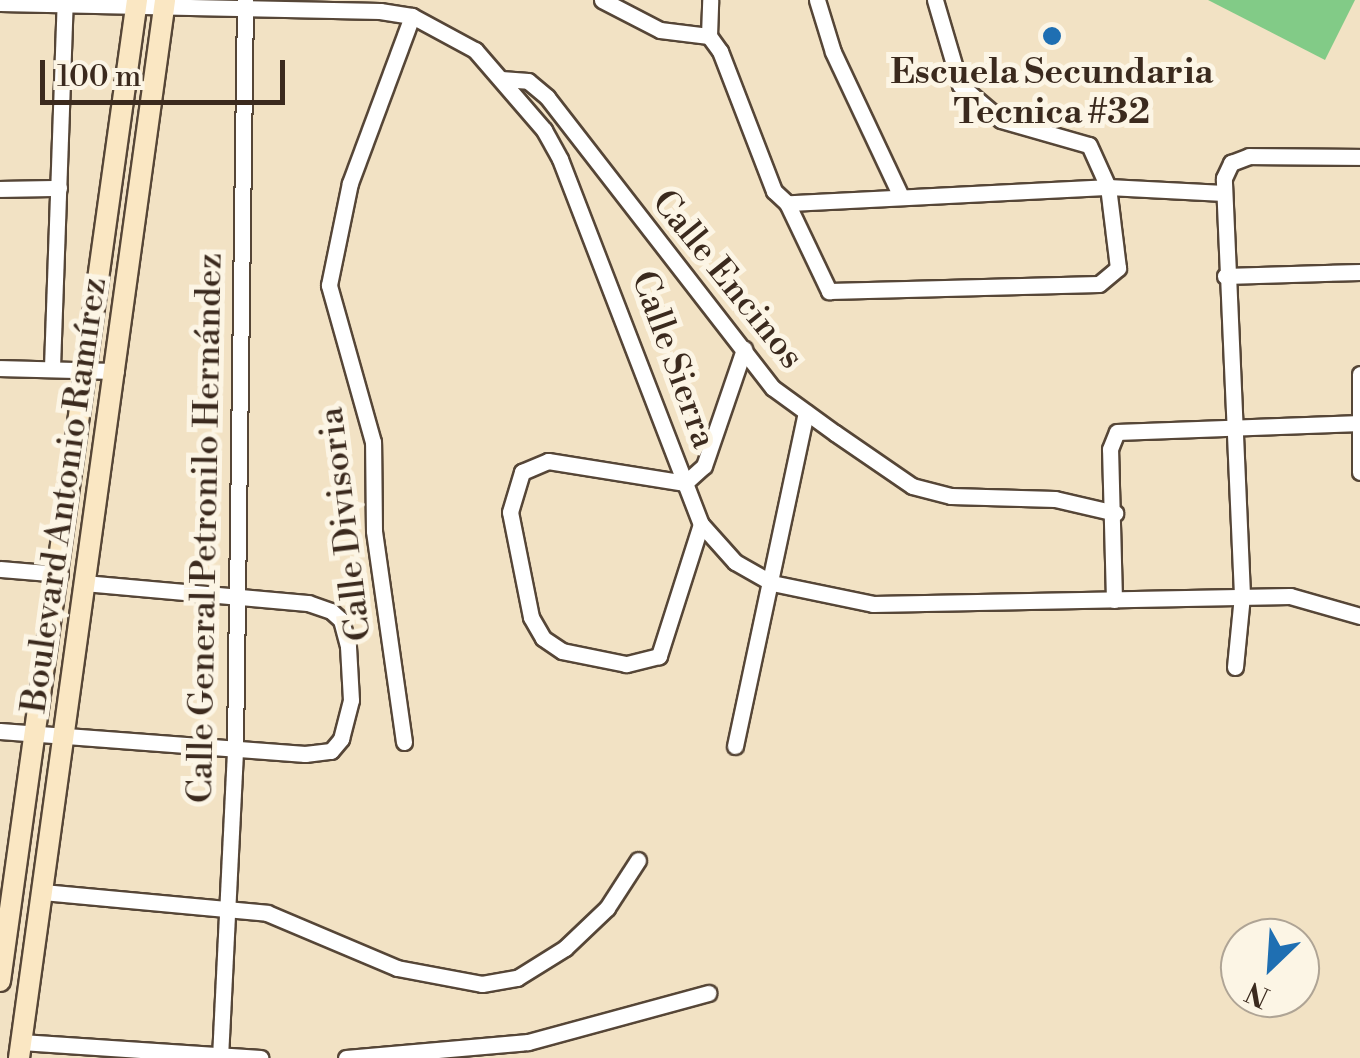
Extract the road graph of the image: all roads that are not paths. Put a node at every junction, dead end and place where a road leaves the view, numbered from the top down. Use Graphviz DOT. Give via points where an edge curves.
graph roads {
  1 [pos="602,0"];
  2 [pos="710,0"];
  3 [pos="817,0"];
  4 [pos="935,0"];
  5 [pos="137,1"];
  6 [pos="65,2"];
  7 [pos="165,2"];
  8 [pos="0,3"];
  9 [pos="245,3"];
  10 [pos="412,16"];
  11 [pos="709,36"];
  12 [pos="501,79"];
  13 [pos="1360,157"];
  14 [pos="1108,187"];
  15 [pos="59,188"];
  16 [pos="0,189"];
  17 [pos="899,192"];
  18 [pos="1224,193"];
  19 [pos="787,203"];
  20 [pos="1360,272"];
  21 [pos="1225,276"];
  22 [pos="744,349"];
  23 [pos="0,368"];
  24 [pos="52,368"];
  25 [pos="84,370"];
  26 [pos="116,371"];
  27 [pos="1360,374"];
  28 [pos="806,412"];
  29 [pos="1359,423"];
  30 [pos="1238,424"];
  31 [pos="1360,472"];
  32 [pos="685,484"];
  33 [pos="1115,512"];
  34 [pos="701,524"];
  35 [pos="0,569"];
  36 [pos="60,574"];
  37 [pos="86,583"];
  38 [pos="772,583"];
  39 [pos="1242,594"];
  40 [pos="237,597"];
  41 [pos="1114,600"];
  42 [pos="1360,616"];
  43 [pos="1235,667"];
  44 [pos="0,731"];
  45 [pos="38,732"];
  46 [pos="66,733"];
  47 [pos="404,742"];
  48 [pos="234,746"];
  49 [pos="735,746"];
  50 [pos="638,860"];
  51 [pos="42,892"];
  52 [pos="224,906"];
  53 [pos="4,913"];
  54 [pos="0,981"];
  55 [pos="708,993"];
  56 [pos="20,1050"];
  57 [pos="221,1054"];
  58 [pos="260,1058"];
  59 [pos="346,1058"];
  1 -- 11 [label="street" via="660,30"];
  2 -- 11 [label="street"];
  3 -- 17 [label="street" via="833,52"];
  4 -- 14 [label="street" via="960,85 974,102 1001,120 1089,146"];
  5 -- 6 [label="street, Calle Sierra"];
  5 -- 7 [label="street, Calle Sierra"];
  5 -- 25 [label="main road, Boulevard Antonio Ramírez"];
  6 -- 8 [label="street, Calle Sierra"];
  6 -- 15 [label="street"];
  7 -- 9 [label="street, Calle Sierra"];
  7 -- 26 [label="main road, Boulevard Antonio Ramírez"];
  9 -- 10 [label="street, Calle Sierra"];
  9 -- 40 [label="street, Calle General Petronilo Hernández"];
  10 -- 12 [label="street, Calle Sierra" via="475,50"];
  10 -- 47 [label="street, Calle Divisoria" via="350,184 330,285 373,442 374,531"];
  11 -- 19 [label="street" via="774,191"];
  12 -- 22 [label="street, Calle Encinos" via="528,80 547,97"];
  12 -- 32 [label="street, Calle Sierra" via="560,159"];
  13 -- 18 [label="street" via="1248,156 1232,163"];
  14 -- 17 [label="street"];
  14 -- 18 [label="street"];
  14 -- 19 [label="street" via="1118,268 1099,284 834,293"];
  15 -- 16 [label="street"];
  15 -- 24 [label="street"];
  17 -- 19 [label="street"];
  18 -- 21 [label="street"];
  20 -- 21 [label="street"];
  21 -- 30 [label="street"];
  22 -- 28 [label="street, Calle Encinos" via="774,388"];
  22 -- 32 [label="street" via="704,466"];
  23 -- 24 [label="street"];
  24 -- 25 [label="street"];
  25 -- 26 [label="street"];
  25 -- 36 [label="main road, Boulevard Antonio Ramírez"];
  26 -- 37 [label="main road, Boulevard Antonio Ramírez"];
  27 -- 29 [label="street"];
  28 -- 33 [label="street, Calle Encinos" via="912,486 951,496 1055,499"];
  28 -- 38 [label="street"];
  29 -- 30 [label="street"];
  29 -- 31 [label="street"];
  30 -- 33 [label="street" via="1115,433"];
  30 -- 39 [label="street"];
  32 -- 34 [label="street, Calle Sierra"];
  32 -- 34 [label="street" via="533,464 516,483 510,512 531,617 542,638 562,651 640,663 659,656"];
  33 -- 41 [label="street"];
  34 -- 38 [label="street, Calle Sierra" via="735,562"];
  35 -- 36 [label="street"];
  36 -- 45 [label="main road, Boulevard Antonio Ramírez"];
  37 -- 40 [label="street"];
  37 -- 46 [label="main road, Boulevard Antonio Ramírez"];
  38 -- 41 [label="street, Calle Sierra" via="873,604"];
  38 -- 49 [label="street"];
  39 -- 41 [label="street, Calle Sierra"];
  39 -- 42 [label="street, Calle Sierra" via="1313,600"];
  39 -- 43 [label="street"];
  40 -- 48 [label="street, Calle General Petronilo Hernández"];
  40 -- 48 [label="street" via="308,603 341,620 351,700 336,746 305,754"];
  44 -- 45 [label="street"];
  45 -- 46 [label="street"];
  45 -- 53 [label="main road, Boulevard Antonio Ramírez"];
  46 -- 48 [label="street"];
  46 -- 51 [label="main road, Boulevard Antonio Ramírez"];
  48 -- 52 [label="street, Calle General Petronilo Hernández"];
  50 -- 52 [label="street" via="583,934 529,973 498,983 438,980 292,922"];
  51 -- 52 [label="street"];
  51 -- 56 [label="main road, Boulevard Antonio Ramírez"];
  52 -- 57 [label="street, Calle General Petronilo Hernández"];
  53 -- 54 [label="main road, Boulevard Antonio Ramírez"];
  55 -- 59 [label="street" via="528,1042"];
  56 -- 57 [label="street"];
  57 -- 58 [label="street"];
}
